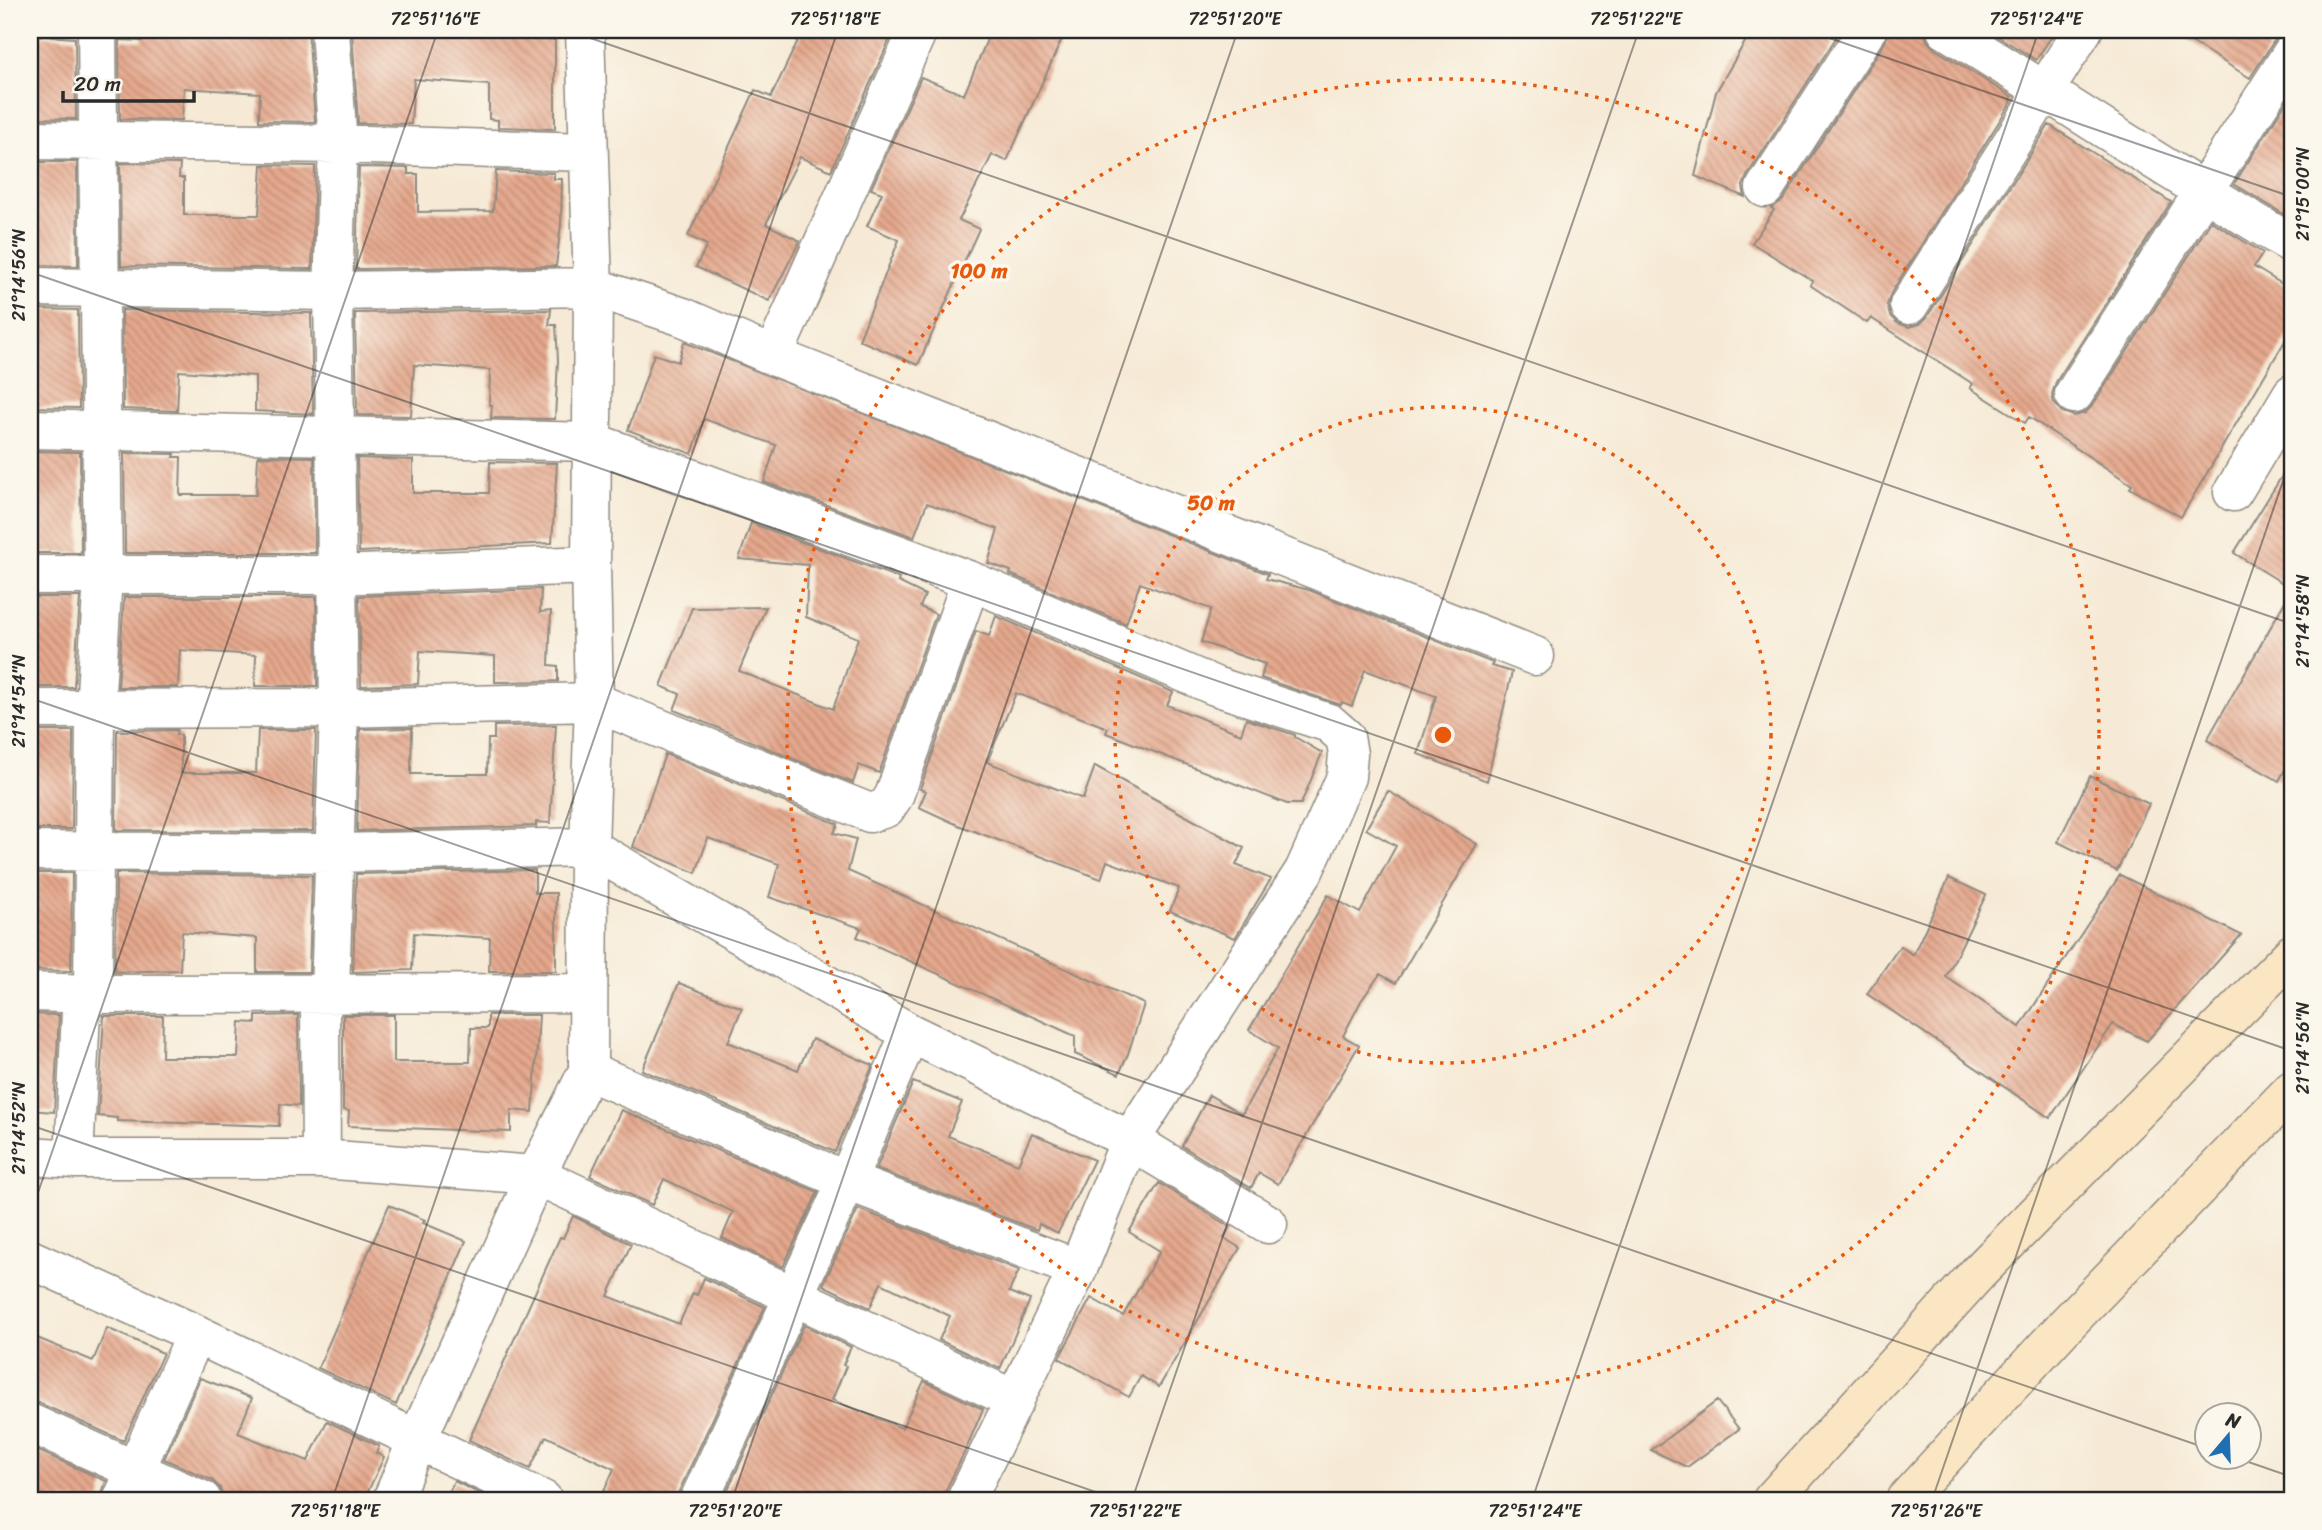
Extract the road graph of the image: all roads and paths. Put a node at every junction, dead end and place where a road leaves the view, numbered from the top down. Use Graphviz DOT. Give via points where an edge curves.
graph roads {
  1 [pos="97,30"];
  2 [pos="330,30"];
  3 [pos="585,30"];
  4 [pos="919,30"];
  5 [pos="1867,30"];
  6 [pos="1946,30"];
  7 [pos="2083,30"];
  8 [pos="2292,53"];
  9 [pos="2046,90"];
  10 [pos="30,140"];
  11 [pos="97,140"];
  12 [pos="338,144"];
  13 [pos="587,152"];
  14 [pos="1765,188"];
  15 [pos="2204,193"];
  16 [pos="2292,244"];
  17 [pos="30,287"];
  18 [pos="593,287"];
  19 [pos="101,288"];
  20 [pos="333,291"];
  21 [pos="1909,305"];
  22 [pos="774,356"];
  23 [pos="2074,394"];
  24 [pos="2292,394"];
  25 [pos="30,429"];
  26 [pos="102,431"];
  27 [pos="335,436"];
  28 [pos="593,442"];
  29 [pos="2233,492"];
  30 [pos="591,565"];
  31 [pos="30,575"];
  32 [pos="337,575"];
  33 [pos="103,576"];
  34 [pos="971,581"];
  35 [pos="1535,656"];
  36 [pos="594,702"];
  37 [pos="339,708"];
  38 [pos="30,709"];
  39 [pos="95,710"];
  40 [pos="589,847"];
  41 [pos="30,851"];
  42 [pos="96,853"];
  43 [pos="336,853"];
  44 [pos="2292,954"];
  45 [pos="30,992"];
  46 [pos="330,993"];
  47 [pos="587,993"];
  48 [pos="93,994"];
  49 [pos="910,1032"];
  50 [pos="588,1071"];
  51 [pos="2292,1090"];
  52 [pos="1130,1140"];
  53 [pos="30,1156"];
  54 [pos="74,1159"];
  55 [pos="321,1159"];
  56 [pos="536,1175"];
  57 [pos="847,1181"];
  58 [pos="1269,1224"];
  59 [pos="30,1259"];
  60 [pos="1078,1269"];
  61 [pos="793,1296"];
  62 [pos="196,1334"];
  63 [pos="1016,1400"];
  64 [pos="30,1423"];
  65 [pos="417,1440"];
  66 [pos="128,1486"];
  67 [pos="202,1500"];
  68 [pos="392,1500"];
  69 [pos="543,1500"];
  70 [pos="699,1500"];
  71 [pos="966,1500"];
  72 [pos="1772,1500"];
  73 [pos="1905,1500"];
  1 -- 11 [label="street"];
  2 -- 12 [label="street"];
  3 -- 13 [label="street"];
  4 -- 22 [label="street"];
  5 -- 14 [label="street"];
  6 -- 9 [label="street"];
  7 -- 9 [label="street"];
  8 -- 15 [label="street"];
  9 -- 15 [label="street"];
  9 -- 21 [label="street"];
  10 -- 11 [label="street"];
  11 -- 12 [label="street"];
  11 -- 19 [label="street"];
  12 -- 13 [label="street"];
  12 -- 20 [label="street"];
  13 -- 18 [label="street"];
  15 -- 16 [label="street"];
  15 -- 23 [label="street"];
  17 -- 19 [label="street"];
  18 -- 20 [label="street"];
  18 -- 22 [label="street" via="683,317"];
  18 -- 28 [label="street"];
  19 -- 20 [label="street"];
  19 -- 26 [label="street"];
  20 -- 27 [label="street"];
  22 -- 35 [label="street"];
  24 -- 29 [label="street"];
  25 -- 26 [label="street"];
  26 -- 27 [label="street"];
  26 -- 33 [label="street"];
  27 -- 28 [label="street"];
  27 -- 32 [label="street"];
  28 -- 30 [label="street"];
  28 -- 34 [label="street"];
  30 -- 32 [label="street"];
  30 -- 36 [label="street"];
  31 -- 33 [label="street"];
  32 -- 33 [label="street"];
  32 -- 37 [label="street"];
  33 -- 39 [label="street"];
  34 -- 36 [label="street" via="886,808 870,813 852,807"];
  34 -- 52 [label="street" via="1215,686 1329,723 1345,737 1346,777 1304,871"];
  36 -- 37 [label="street"];
  36 -- 40 [label="street"];
  37 -- 39 [label="street"];
  37 -- 43 [label="street"];
  38 -- 39 [label="street"];
  39 -- 42 [label="street"];
  40 -- 43 [label="street"];
  40 -- 47 [label="street"];
  40 -- 49 [label="street"];
  41 -- 42 [label="street"];
  42 -- 43 [label="street"];
  42 -- 48 [label="street"];
  43 -- 46 [label="street"];
  44 -- 72 [label="street" via="1977,1274"];
  45 -- 48 [label="street"];
  46 -- 47 [label="street"];
  46 -- 48 [label="street"];
  46 -- 55 [label="street" via="320,1011"];
  47 -- 50 [label="street"];
  48 -- 54 [label="street" via="81,1011"];
  49 -- 52 [label="street"];
  49 -- 57 [label="street"];
  50 -- 56 [label="street"];
  50 -- 57 [label="street"];
  51 -- 73 [label="street"];
  52 -- 58 [label="street"];
  52 -- 60 [label="street"];
  53 -- 54 [label="street"];
  54 -- 55 [label="street"];
  55 -- 56 [label="street"];
  56 -- 61 [label="street"];
  56 -- 65 [label="street"];
  57 -- 60 [label="street"];
  57 -- 61 [label="street"];
  59 -- 62 [label="street"];
  60 -- 63 [label="street"];
  61 -- 63 [label="street"];
  61 -- 70 [label="street"];
  62 -- 65 [label="street"];
  62 -- 66 [label="street"];
  63 -- 71 [label="street"];
  64 -- 66 [label="street"];
  65 -- 68 [label="street"];
  65 -- 69 [label="street"];
  66 -- 67 [label="street"];
}
